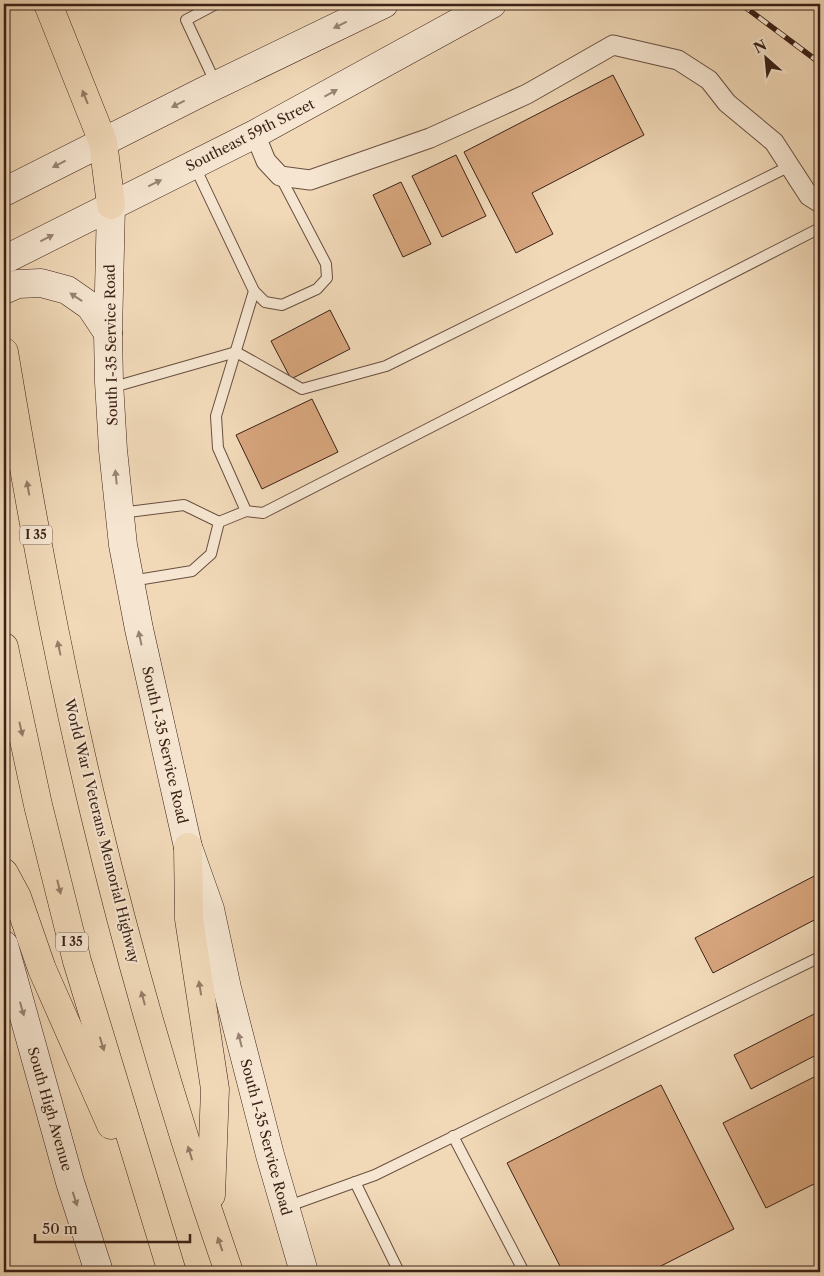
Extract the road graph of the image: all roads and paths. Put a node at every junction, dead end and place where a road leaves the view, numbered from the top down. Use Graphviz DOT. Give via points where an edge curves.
graph roads {
  1 [pos="48,4"];
  2 [pos="216,4"];
  3 [pos="384,4"];
  4 [pos="492,4"];
  5 [pos="217,84"];
  6 [pos="255,134"];
  7 [pos="103,142"];
  8 [pos="194,164"];
  9 [pos="790,166"];
  10 [pos="280,176"];
  11 [pos="4,192"];
  12 [pos="820,203"];
  13 [pos="112,205"];
  14 [pos="820,228"];
  15 [pos="4,260"];
  16 [pos="4,290"];
  17 [pos="254,291"];
  18 [pos="108,333"];
  19 [pos="236,352"];
  20 [pos="6,363"];
  21 [pos="109,388"];
  22 [pos="246,511"];
  23 [pos="119,514"];
  24 [pos="219,522"];
  25 [pos="130,582"];
  26 [pos="4,648"];
  27 [pos="188,846"];
  28 [pos="4,873"];
  29 [pos="4,945"];
  30 [pos="820,957"];
  31 [pos="9,984"];
  32 [pos="453,1136"];
  33 [pos="355,1182"];
  34 [pos="285,1207"];
  35 [pos="210,1217"];
  36 [pos="158,1232"];
  37 [pos="99,1272"];
  38 [pos="172,1272"];
  39 [pos="229,1272"];
  40 [pos="304,1272"];
  41 [pos="400,1272"];
  42 [pos="524,1272"];
  7 -- 1 [label="highway, one-way"];
  2 -- 5 [label="lane" via="186,20"];
  3 -- 5 [label="main road, one-way"];
  6 -- 4 [label="main road, Southeast 59th Street, one-way"];
  5 -- 7 [label="main road, one-way"];
  6 -- 8 [label="main road, Southeast 59th Street"];
  6 -- 10 [label="street" via="266,161"];
  7 -- 11 [label="main road, one-way"];
  7 -- 13 [label="highway"];
  13 -- 8 [label="main road, Southeast 59th Street, one-way"];
  8 -- 17 [label="lane"];
  9 -- 10 [label="street" via="774,142 727,103 710,80 678,60 613,45 527,94 430,138 310,180"];
  9 -- 12 [label="street" via="809,196"];
  9 -- 19 [label="lane" via="386,366 302,389"];
  10 -- 17 [label="lane" via="326,264 327,278 317,290 282,305 265,302"];
  15 -- 13 [label="main road, Southeast 59th Street, one-way"];
  13 -- 18 [label="main road, South I-35 Service Road"];
  14 -- 22 [label="lane" via="262,513"];
  18 -- 16 [label="main road, one-way" via="90,306 67,290 42,283 18,284"];
  17 -- 19 [label="lane"];
  18 -- 21 [label="main road, South I-35 Service Road"];
  19 -- 21 [label="lane"];
  19 -- 22 [label="lane" via="216,416 218,448"];
  35 -- 20 [label="highway, World War I Veterans Memorial Highway / I 35, one-way" via="150,1022 95,815 43,572"];
  23 -- 21 [label="main road, South I-35 Service Road, one-way"];
  22 -- 24 [label="lane"];
  23 -- 24 [label="lane" via="184,505"];
  23 -- 25 [label="main road, South I-35 Service Road"];
  24 -- 25 [label="lane" via="211,554 192,570"];
  27 -- 25 [label="main road, South I-35 Service Road, one-way"];
  26 -- 36 [label="highway, I 35, one-way" via="38,805 77,961"];
  34 -- 27 [label="main road, South I-35 Service Road, one-way" via="236,1025 210,909"];
  35 -- 27 [label="highway, one-way" via="215,1088 189,919"];
  28 -- 36 [label="highway" via="17,897 42,969"];
  29 -- 31 [label="main road, South High Avenue"];
  30 -- 32 [label="lane"];
  31 -- 37 [label="main road, South High Avenue, one-way"];
  32 -- 33 [label="lane"];
  32 -- 42 [label="lane"];
  33 -- 34 [label="lane"];
  33 -- 41 [label="lane"];
  34 -- 40 [label="main road, South I-35 Service Road"];
  39 -- 35 [label="highway, World War I Veterans Memorial Highway / I 35, one-way"];
  36 -- 38 [label="highway, I 35"];
}
